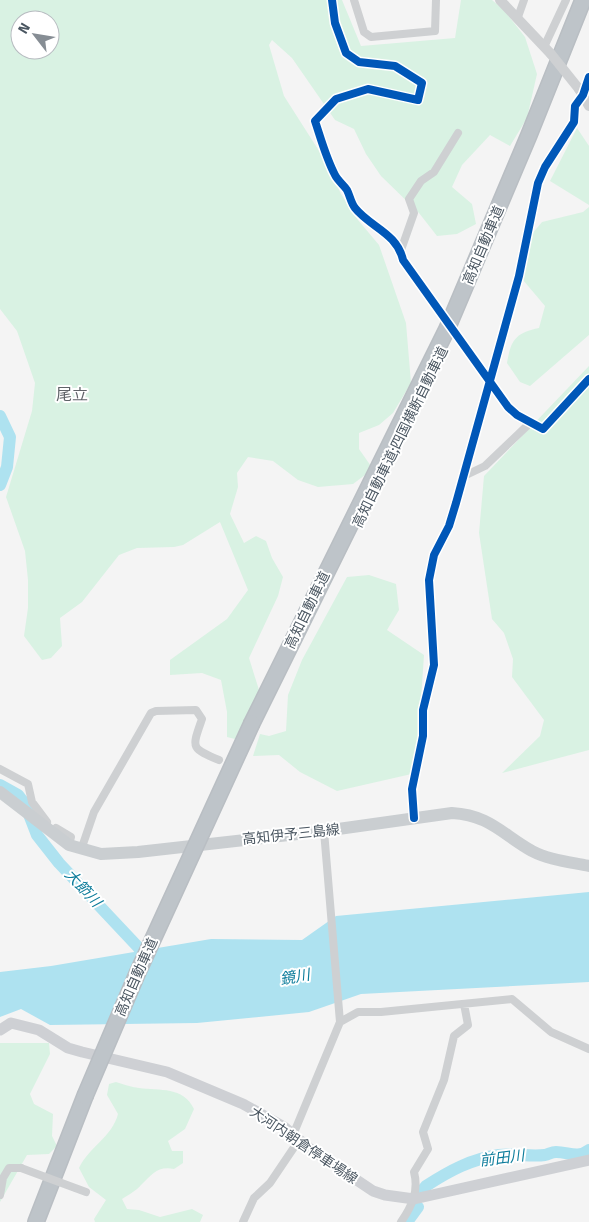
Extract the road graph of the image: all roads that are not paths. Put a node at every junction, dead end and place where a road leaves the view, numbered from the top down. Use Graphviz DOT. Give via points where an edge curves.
graph roads {
  1 [pos="332,0"];
  2 [pos="354,0"];
  3 [pos="436,0"];
  4 [pos="500,0"];
  5 [pos="524,0"];
  6 [pos="566,0"];
  7 [pos="583,0"];
  8 [pos="589,4"];
  9 [pos="518,17"];
  10 [pos="547,50"];
  11 [pos="589,77"];
  12 [pos="581,92"];
  13 [pos="589,106"];
  14 [pos="458,134"];
  15 [pos="401,250"];
  16 [pos="403,260"];
  17 [pos="589,379"];
  18 [pos="508,406"];
  19 [pos="530,423"];
  20 [pos="464,476"];
  21 [pos="254,724"];
  22 [pos="219,760"];
  23 [pos="0,769"];
  24 [pos="0,792"];
  25 [pos="414,818"];
  26 [pos="324,831"];
  27 [pos="69,845"];
  28 [pos="81,850"];
  29 [pos="589,866"];
  30 [pos="464,1004"];
  31 [pos="339,1020"];
  32 [pos="0,1030"];
  33 [pos="589,1049"];
  34 [pos="88,1097"];
  35 [pos="296,1137"];
  36 [pos="589,1160"];
  37 [pos="86,1192"];
  38 [pos="0,1194"];
  39 [pos="414,1199"];
  40 [pos="36,1222"];
  41 [pos="43,1222"];
  42 [pos="242,1222"];
  43 [pos="401,1222"];
  1 -- 15 [label="street" via="334,23 346,53 359,62 395,66 422,82 418,100 368,89 336,99 315,121 328,161 347,190 353,206 386,232"];
  2 -- 3 [label="street" via="364,32 371,37 435,31"];
  4 -- 9 [label="street"];
  5 -- 9 [label="street"];
  6 -- 10 [label="street"];
  7 -- 21 [label="highway, 高知自動車道" via="447,329"];
  8 -- 21 [label="highway, 高知自動車道;四国横断自動車道" via="513,196 445,347"];
  9 -- 10 [label="street"];
  10 -- 12 [label="street, bridge"];
  11 -- 12 [label="street"];
  12 -- 13 [label="street"];
  12 -- 20 [label="street" via="575,106 574,122 538,183 519,276"];
  14 -- 15 [label="street" via="434,172 421,181 409,199 414,213"];
  15 -- 16 [label="street"];
  17 -- 19 [label="street" via="543,429"];
  18 -- 19 [label="street"];
  19 -- 20 [label="street" via="485,466"];
  20 -- 25 [label="street" via="449,526 434,555 428,580 434,665 423,710 423,736 412,789"];
  21 -- 34 [label="highway, 高知自動車道, bridge" via="157,931"];
  22 -- 28 [label="street" via="195,748 202,719 196,710 151,713 94,812"];
  23 -- 27 [label="street" via="28,784 35,808 44,819 71,837"];
  24 -- 27 [label="main road, 高知伊予三島線"];
  25 -- 26 [label="main road, 高知伊予三島線"];
  25 -- 29 [label="main road, 高知伊予三島線" via="467,814 498,827 539,854"];
  26 -- 28 [label="main road, 高知伊予三島線" via="115,854"];
  26 -- 31 [label="street"];
  27 -- 28 [label="main road, 高知伊予三島線"];
  30 -- 31 [label="street" via="358,1012"];
  30 -- 33 [label="street" via="512,999 551,1032"];
  30 -- 39 [label="street" via="468,1024 454,1036 444,1080 424,1132 428,1149 414,1172 417,1184"];
  31 -- 35 [label="street"];
  32 -- 35 [label="main road, 大河内朝倉停車場線" via="11,1023 39,1030 68,1048 168,1072 243,1104"];
  34 -- 40 [label="highway, 高知自動車道"];
  34 -- 41 [label="highway, 高知自動車道"];
  35 -- 39 [label="main road, 大河内朝倉停車場線" via="373,1191"];
  35 -- 42 [label="street" via="270,1183 254,1198"];
  36 -- 39 [label="main road, 大河内朝倉停車場線"];
  37 -- 38 [label="street, bridge" via="21,1168 9,1168"];
  39 -- 43 [label="street"];
}
